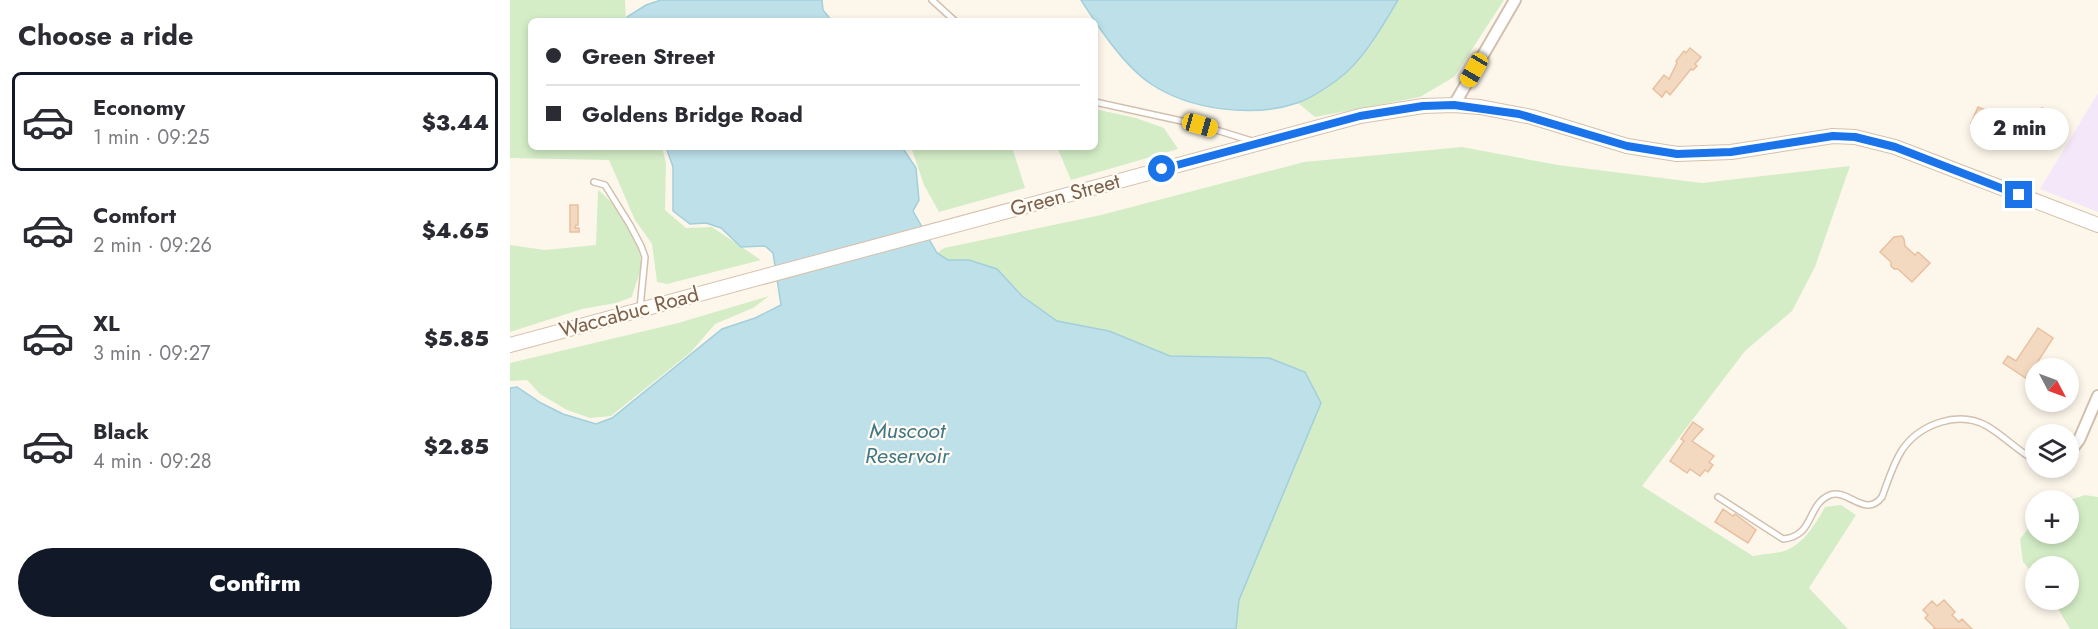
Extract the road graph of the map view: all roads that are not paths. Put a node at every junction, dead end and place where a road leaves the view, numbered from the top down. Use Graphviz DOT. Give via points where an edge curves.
graph roads {
  1 [pos="932,0"];
  2 [pos="1515,0"];
  3 [pos="952,18"];
  4 [pos="1098,103"];
  5 [pos="1454,105"];
  6 [pos="1260,143"];
  7 [pos="594,182"];
  8 [pos="2098,225"];
  9 [pos="749,280"];
  10 [pos="640,310"];
  11 [pos="510,345"];
  12 [pos="2098,396"];
  13 [pos="2079,440"];
  14 [pos="2025,454"];
  15 [pos="1718,497"];
  1 -- 3 [label="lane"];
  2 -- 5 [label="street"];
  4 -- 6 [label="lane"];
  5 -- 6 [label="main road, Green Street" via="1380,112"];
  5 -- 8 [label="main road, Green Street" via="1506,111 1627,146 1677,154 1731,152 1833,136 1855,137 1895,147"];
  6 -- 9 [label="main road, Green Street"];
  7 -- 10 [label="lane" via="605,185 645,257"];
  9 -- 10 [label="main road, Waccabuc Road"];
  10 -- 11 [label="main road, Waccabuc Road"];
  12 -- 13 [label="street"];
  14 -- 15 [label="lane" via="1985,425 1944,420 1911,439 1901,451 1877,503 1870,505 1838,494 1829,495 1798,536 1792,538 1783,539"];
}
